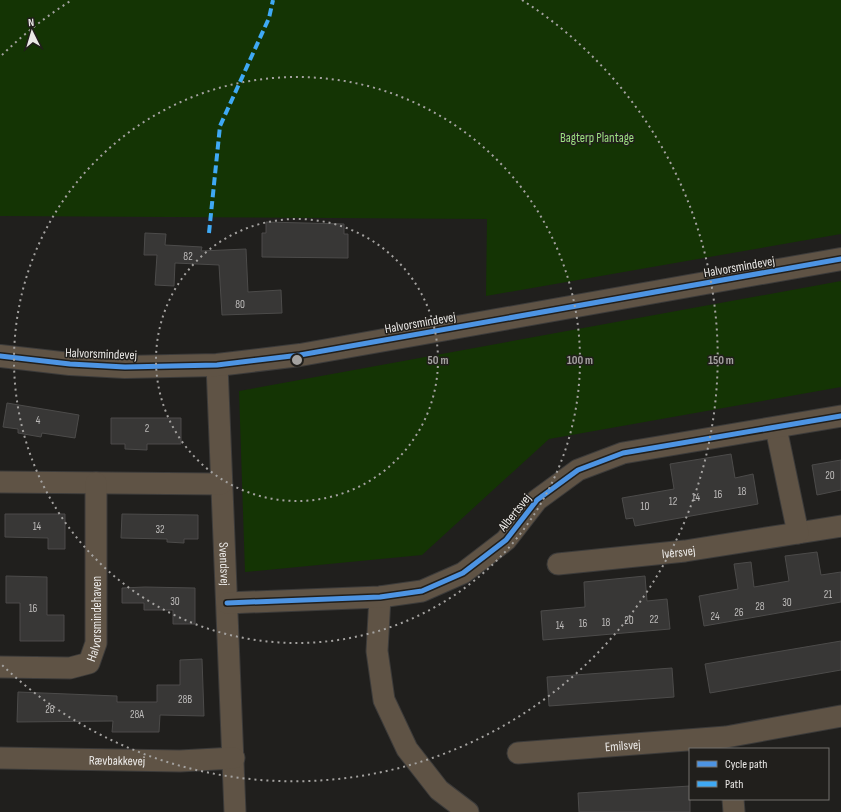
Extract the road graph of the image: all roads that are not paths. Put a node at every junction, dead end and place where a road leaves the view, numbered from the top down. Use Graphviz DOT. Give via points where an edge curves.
graph roads {
  1 [pos="841,259"];
  2 [pos="0,356"];
  3 [pos="217,364"];
  4 [pos="841,416"];
  5 [pos="776,428"];
  6 [pos="0,482"];
  7 [pos="96,483"];
  8 [pos="221,484"];
  9 [pos="841,526"];
  10 [pos="798,533"];
  11 [pos="558,564"];
  12 [pos="380,597"];
  13 [pos="227,603"];
  14 [pos="0,667"];
  15 [pos="841,716"];
  16 [pos="727,743"];
  17 [pos="518,752"];
  18 [pos="0,758"];
  19 [pos="234,758"];
  20 [pos="733,800"];
  21 [pos="235,812"];
  22 [pos="468,812"];
  23 [pos="734,812"];
  1 -- 3 [label="street, Halvorsmindevej" via="300,355"];
  2 -- 3 [label="street, Halvorsmindevej" via="125,367"];
  3 -- 8 [label="street, Svendsvej"];
  4 -- 5 [label="street, Albertsvej"];
  5 -- 10 [label="street"];
  5 -- 12 [label="street, Albertsvej" via="623,453 578,470 537,500 506,540 463,573 422,591"];
  6 -- 7 [label="street"];
  7 -- 8 [label="street"];
  7 -- 14 [label="street, Halvorsmindehaven" via="96,643 89,663 70,668"];
  8 -- 13 [label="street, Svendsvej"];
  9 -- 10 [label="street, Iversvej"];
  10 -- 11 [label="street, Iversvej" via="685,551"];
  12 -- 13 [label="street, Albertsvej"];
  12 -- 22 [label="street" via="377,651 384,700 407,749 439,790"];
  13 -- 19 [label="street, Svendsvej"];
  15 -- 16 [label="street, Emilsvej"];
  16 -- 17 [label="street, Emilsvej"];
  18 -- 19 [label="street, Rævbakkevej" via="180,761"];
  19 -- 21 [label="street, Svendsvej"];
  20 -- 23 [label="street"];
}
